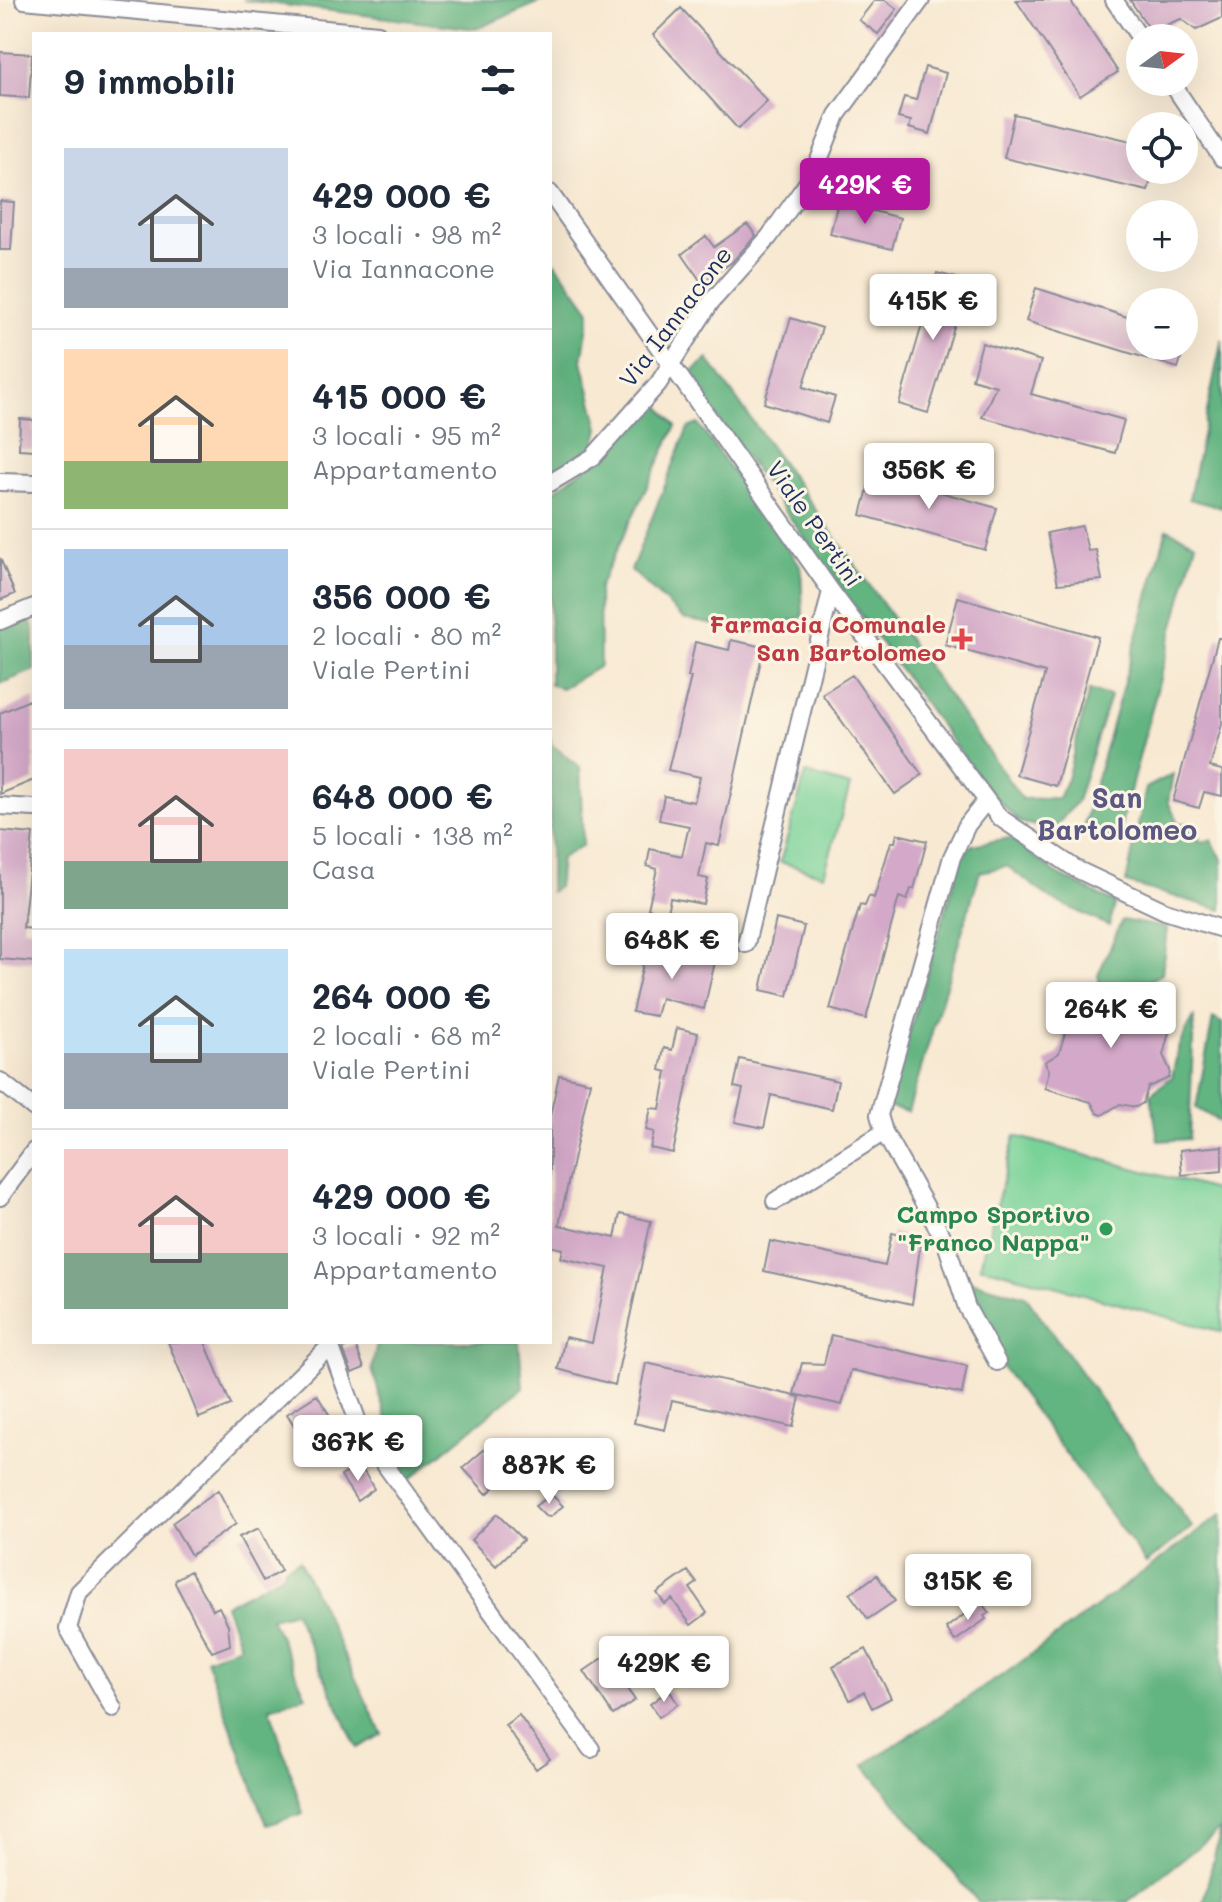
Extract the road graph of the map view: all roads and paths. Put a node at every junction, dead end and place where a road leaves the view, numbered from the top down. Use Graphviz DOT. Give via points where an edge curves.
graph roads {
  1 [pos="24,0"];
  2 [pos="921,0"];
  3 [pos="1114,0"];
  4 [pos="1130,24"];
  5 [pos="357,32"];
  6 [pos="1180,96"];
  7 [pos="1222,158"];
  8 [pos="552,196"];
  9 [pos="672,363"];
  10 [pos="0,482"];
  11 [pos="552,482"];
  12 [pos="32,483"];
  13 [pos="831,591"];
  14 [pos="32,608"];
  15 [pos="0,621"];
  16 [pos="986,801"];
  17 [pos="0,806"];
  18 [pos="32,808"];
  19 [pos="1222,929"];
  20 [pos="746,944"];
  21 [pos="0,1081"];
  22 [pos="32,1106"];
  23 [pos="884,1132"];
  24 [pos="32,1154"];
  25 [pos="0,1197"];
  26 [pos="775,1201"];
  27 [pos="330,1344"];
  28 [pos="997,1362"];
  29 [pos="113,1708"];
  30 [pos="591,1749"];
  1 -- 5 [label="street"];
  2 -- 9 [label="street, Via Iannacone" via="837,115 813,175 769,237 711,302"];
  3 -- 4 [label="street"];
  6 -- 7 [label="street"];
  8 -- 9 [label="street, Viale Pertini"];
  9 -- 11 [label="street, Via Iannacone" via="593,457"];
  9 -- 13 [label="street, Viale Pertini"];
  10 -- 12 [label="street"];
  13 -- 16 [label="street, Viale Pertini"];
  13 -- 20 [label="street"];
  14 -- 15 [label="street"];
  16 -- 19 [label="street, Viale Pertini" via="1015,829 1076,869 1165,911"];
  16 -- 23 [label="street" via="952,857 879,1115"];
  17 -- 18 [label="street"];
  21 -- 22 [label="street"];
  23 -- 26 [label="street"];
  23 -- 28 [label="street" via="946,1243 962,1298"];
  24 -- 25 [label="street"];
  27 -- 29 [label="street" via="79,1592 68,1628"];
  27 -- 30 [label="street" via="362,1433"];
}
